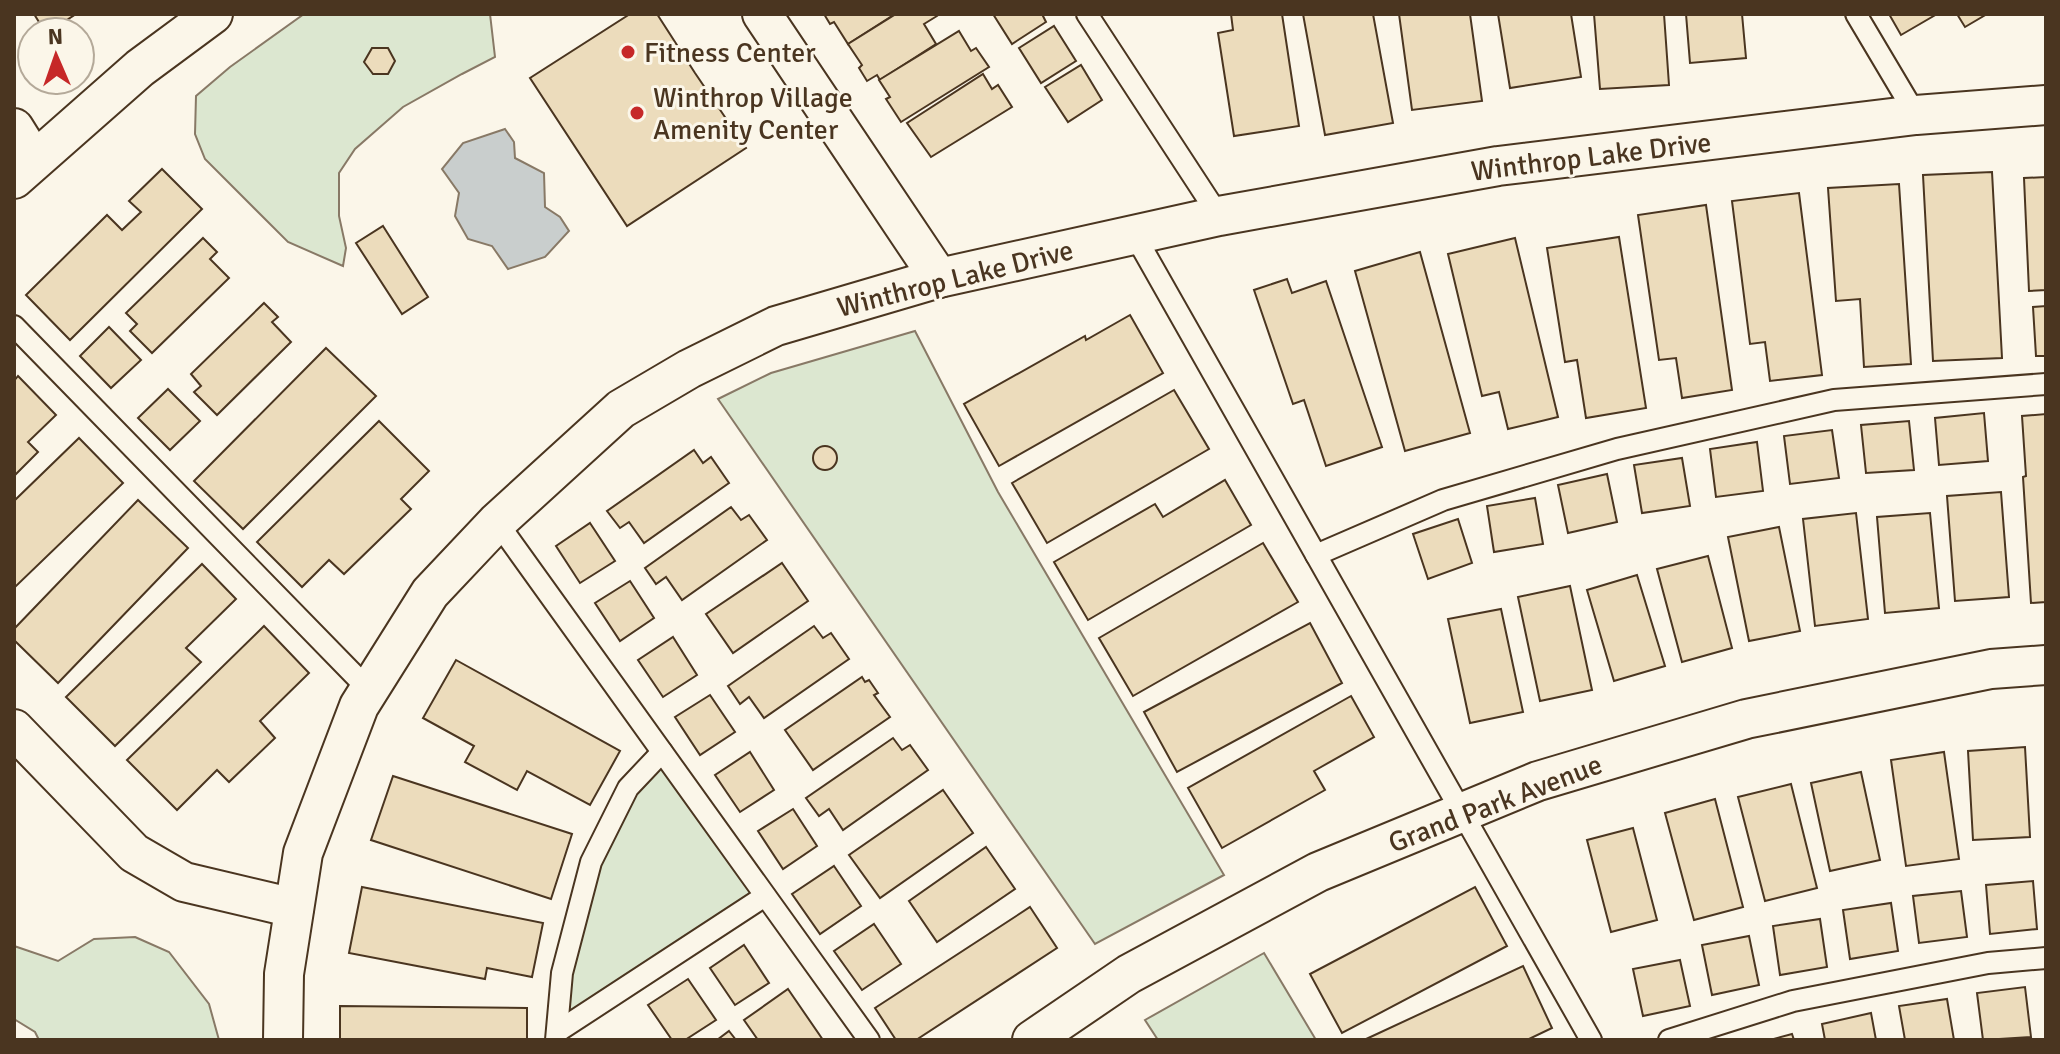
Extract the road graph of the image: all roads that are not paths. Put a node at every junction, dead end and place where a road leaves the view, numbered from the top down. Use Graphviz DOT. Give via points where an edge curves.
graph roads {
  1 [pos="213,14"];
  2 [pos="762,14"];
  3 [pos="1087,14"];
  4 [pos="1856,14"];
  5 [pos="2046,105"];
  6 [pos="1916,115"];
  7 [pos="14,128"];
  8 [pos="24,170"];
  9 [pos="1219,216"];
  10 [pos="1134,234"];
  11 [pos="939,278"];
  12 [pos="14,326"];
  13 [pos="2046,384"];
  14 [pos="497,522"];
  15 [pos="1316,555"];
  16 [pos="2046,665"];
  17 [pos="369,690"];
  18 [pos="14,729"];
  19 [pos="662,752"];
  20 [pos="1461,813"];
  21 [pos="765,896"];
  22 [pos="294,908"];
  23 [pos="2046,958"];
  24 [pos="556,1036"];
  25 [pos="283,1040"];
  26 [pos="869,1040"];
  27 [pos="1032,1040"];
  28 [pos="1591,1040"];
  29 [pos="1669,1040"];
  1 -- 8 [label="street" via="140,68"];
  2 -- 11 [label="street"];
  3 -- 9 [label="lane"];
  4 -- 6 [label="lane"];
  5 -- 6 [label="street, Winthrop Lake Drive"];
  6 -- 9 [label="street, Winthrop Lake Drive" via="1498,166"];
  7 -- 8 [label="street"];
  9 -- 10 [label="street, Winthrop Lake Drive"];
  10 -- 11 [label="street, Winthrop Lake Drive"];
  10 -- 15 [label="lane"];
  11 -- 14 [label="street, Winthrop Lake Drive" via="776,326 689,369 621,409"];
  12 -- 17 [label="lane"];
  13 -- 15 [label="lane" via="1834,400 1617,449 1443,500"];
  14 -- 17 [label="street, Winthrop Lake Drive" via="430,593"];
  14 -- 19 [label="lane"];
  15 -- 20 [label="lane"];
  16 -- 20 [label="street, Grand Park Avenue" via="1991,669 1746,719 1538,781"];
  17 -- 22 [label="street, Winthrop Lake Drive" via="303,853"];
  18 -- 22 [label="street" via="134,853 184,882"];
  19 -- 21 [label="lane"];
  19 -- 24 [label="lane" via="628,788 591,862 562,973"];
  20 -- 27 [label="street, Grand Park Avenue" via="1318,872 1129,974"];
  20 -- 28 [label="lane"];
  21 -- 24 [label="lane"];
  21 -- 26 [label="lane"];
  22 -- 25 [label="street, Winthrop Lake Drive" via="284,974"];
  23 -- 29 [label="lane" via="1988,963 1793,1001"];
}
